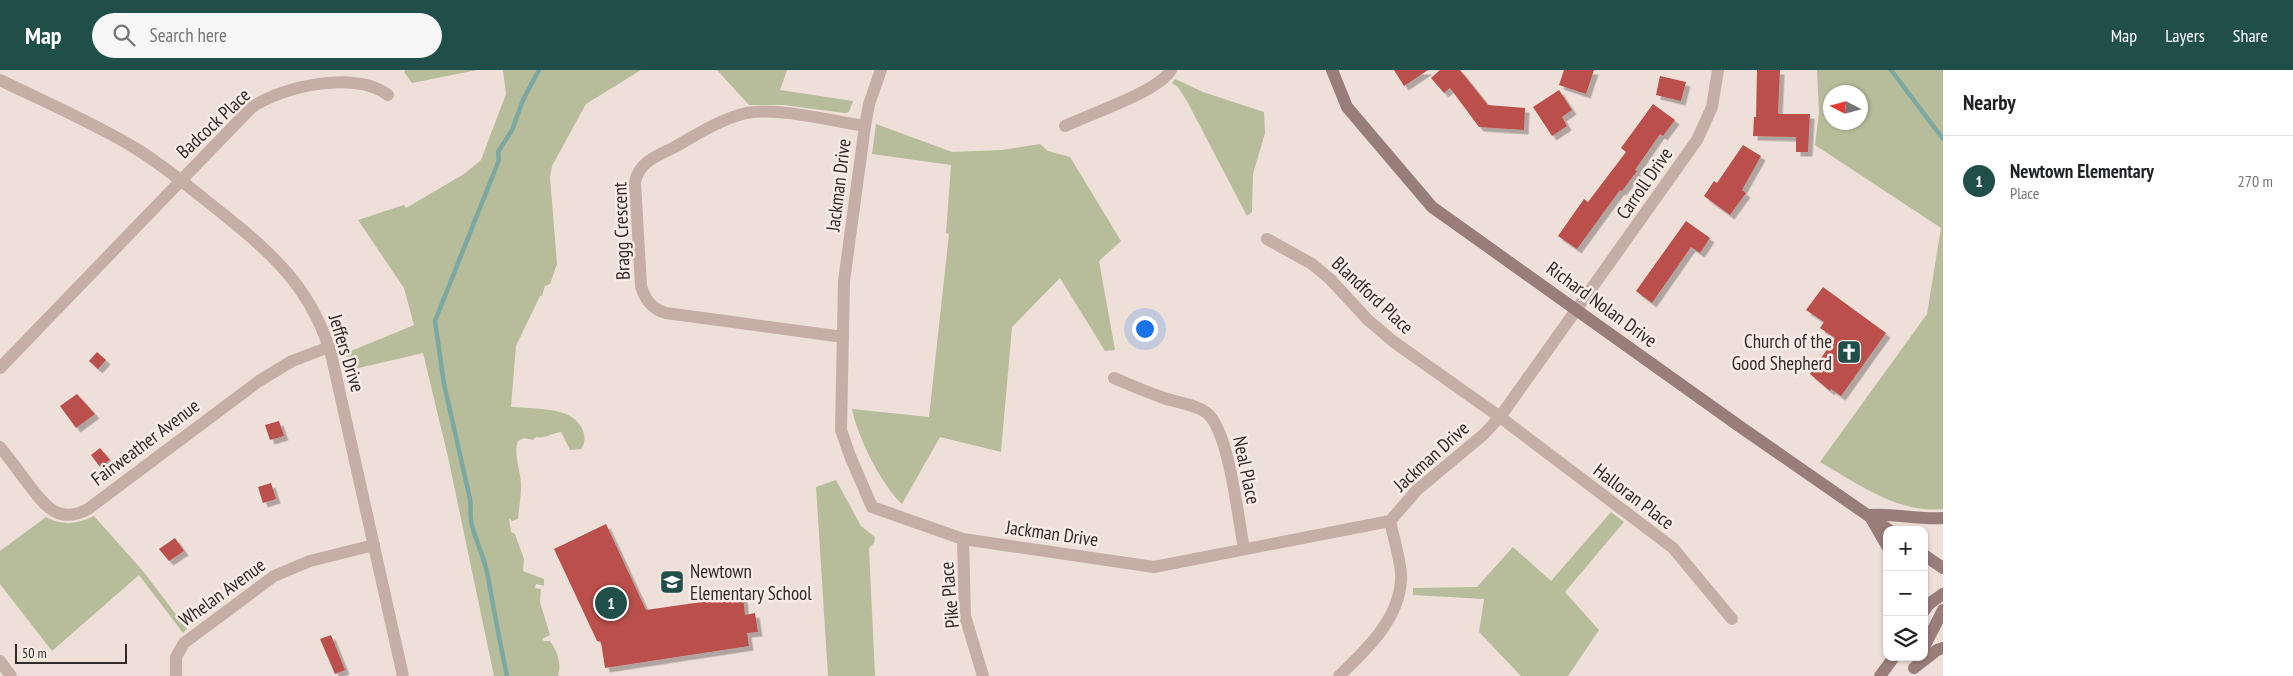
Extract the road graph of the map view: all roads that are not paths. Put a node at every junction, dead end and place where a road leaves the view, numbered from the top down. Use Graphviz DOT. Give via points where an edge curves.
graph roads {
  1 [pos="881,70"];
  2 [pos="1171,70"];
  3 [pos="1332,70"];
  4 [pos="1718,70"];
  5 [pos="0,80"];
  6 [pos="388,95"];
  7 [pos="865,126"];
  8 [pos="1065,126"];
  9 [pos="180,179"];
  10 [pos="1267,239"];
  11 [pos="1577,309"];
  12 [pos="843,337"];
  13 [pos="329,347"];
  14 [pos="0,368"];
  15 [pos="1114,378"];
  16 [pos="1500,417"];
  17 [pos="0,447"];
  18 [pos="1869,515"];
  19 [pos="1943,518"];
  20 [pos="1390,521"];
  21 [pos="1884,526"];
  22 [pos="963,539"];
  23 [pos="1883,539"];
  24 [pos="374,545"];
  25 [pos="1244,548"];
  26 [pos="1928,558"];
  27 [pos="1943,568"];
  28 [pos="1943,594"];
  29 [pos="1928,605"];
  30 [pos="1943,610"];
  31 [pos="1732,619"];
  32 [pos="1928,639"];
  33 [pos="1943,648"];
  34 [pos="0,661"];
  35 [pos="1891,661"];
  36 [pos="1914,667"];
  37 [pos="11,676"];
  38 [pos="176,676"];
  39 [pos="403,676"];
  40 [pos="983,676"];
  41 [pos="1339,676"];
  42 [pos="1880,676"];
  1 -- 7 [label="street, Jackman Drive"];
  2 -- 8 [label="street" via="1166,78 1151,88"];
  3 -- 11 [label="main road, Richard Nolan Drive" via="1347,106 1432,207"];
  4 -- 11 [label="street, Carroll Drive" via="1712,108 1698,140"];
  5 -- 9 [label="street, Jeffers Drive" via="120,140"];
  6 -- 9 [label="street, Badcock Place" via="367,84 343,82 273,95 244,113"];
  7 -- 12 [label="street, Jackman Drive" via="844,281"];
  7 -- 12 [label="street, Bragg Crescent" via="774,112 746,114 716,125 650,160 639,168 635,182 641,286 653,307 666,312"];
  9 -- 13 [label="street, Jeffers Drive" via="261,244 280,264 307,299"];
  9 -- 14 [label="street"];
  10 -- 16 [label="street, Blandford Place" via="1312,264 1379,330"];
  11 -- 16 [label="street, Jackman Drive"];
  11 -- 18 [label="main road, Richard Nolan Drive"];
  12 -- 22 [label="street, Jackman Drive" via="841,430 872,507"];
  13 -- 17 [label="street, Fairweather Avenue" via="303,355 264,378 88,509 78,513 61,514 46,506"];
  13 -- 24 [label="street, Jeffers Drive"];
  15 -- 25 [label="street, Neal Place" via="1192,405 1214,420 1224,444"];
  16 -- 20 [label="street, Jackman Drive" via="1417,490"];
  16 -- 31 [label="street, Halloran Place" via="1673,548"];
  18 -- 19 [label="main road"];
  18 -- 21 [label="main road, Richard Nolan Drive"];
  18 -- 23 [label="main road"];
  20 -- 25 [label="street, Jackman Drive"];
  20 -- 41 [label="street" via="1402,581 1392,614 1373,643"];
  22 -- 25 [label="street, Jackman Drive" via="1154,567"];
  22 -- 40 [label="street, Pike Place" via="966,616"];
  24 -- 38 [label="street, Whelan Avenue" via="304,564 262,584 184,643 176,657"];
  24 -- 39 [label="street, Jeffers Drive"];
  26 -- 27 [label="main road"];
  28 -- 29 [label="main road"];
  30 -- 32 [label="main road"];
  33 -- 36 [label="main road"];
  34 -- 37 [label="street"];
  35 -- 42 [label="main road"];
}
